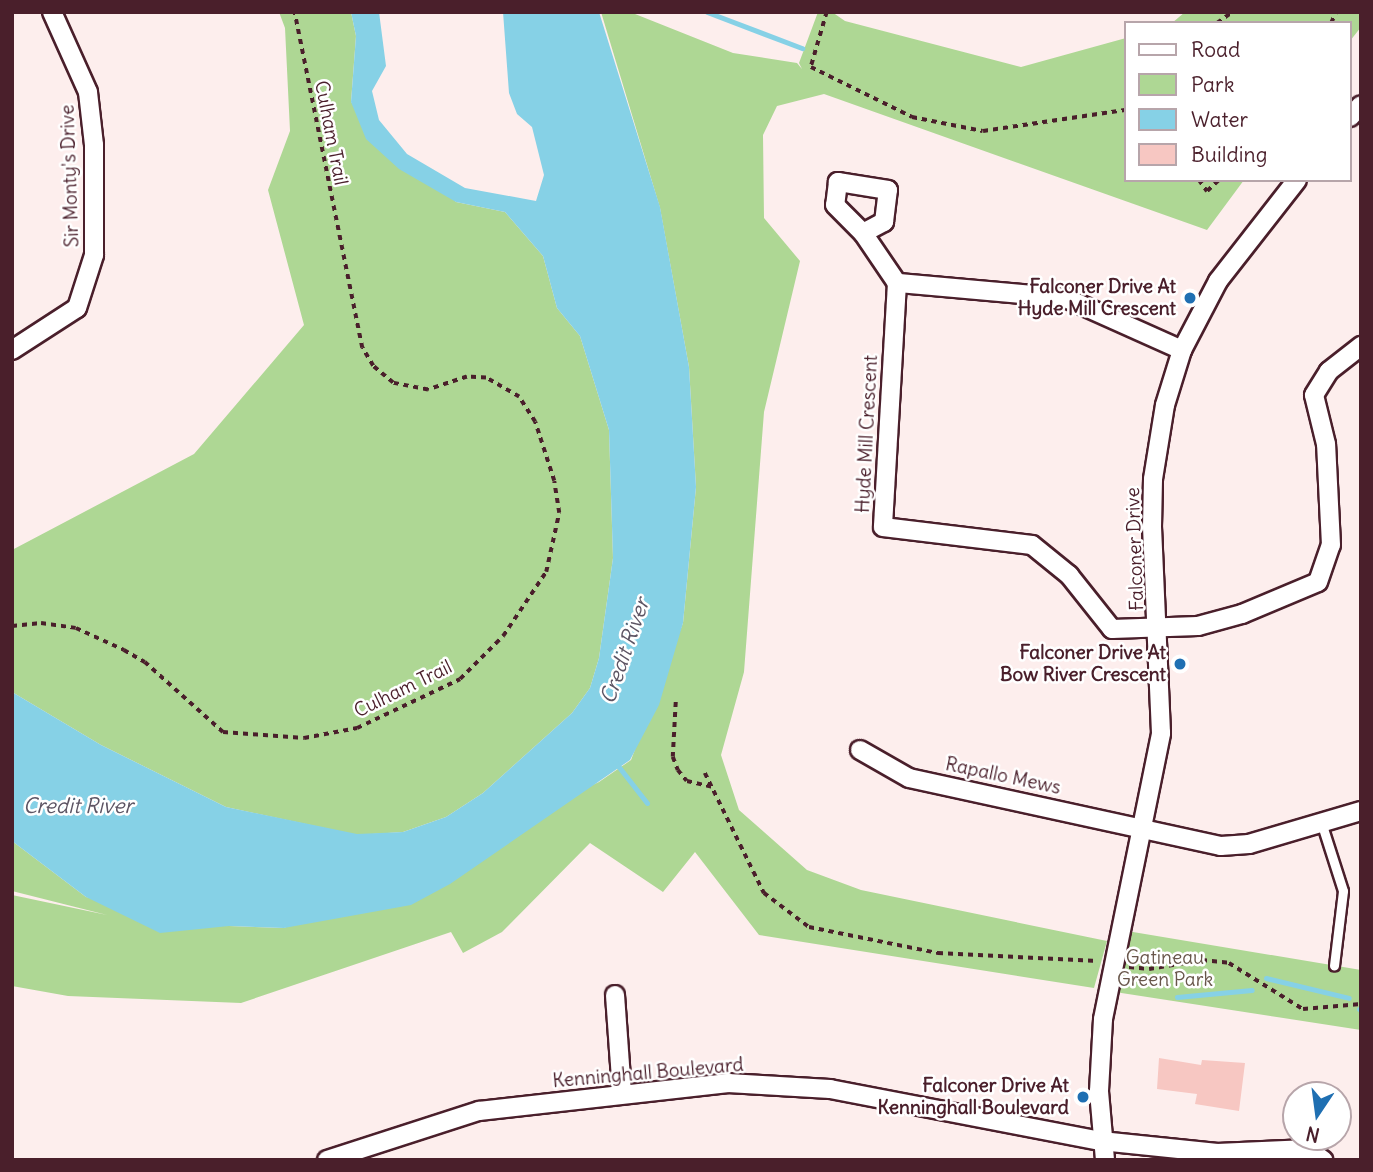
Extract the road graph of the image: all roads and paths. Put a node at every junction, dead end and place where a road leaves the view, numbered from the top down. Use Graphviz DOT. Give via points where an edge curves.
graph roads {
  1 [pos="52,12"];
  2 [pos="294,12"];
  3 [pos="827,12"];
  4 [pos="1124,110"];
  5 [pos="1200,182"];
  6 [pos="1217,182"];
  7 [pos="1295,182"];
  8 [pos="863,233"];
  9 [pos="897,283"];
  10 [pos="1361,346"];
  11 [pos="1182,349"];
  12 [pos="12,350"];
  13 [pos="12,626"];
  14 [pos="1158,629"];
  15 [pos="677,702"];
  16 [pos="860,750"];
  17 [pos="705,773"];
  18 [pos="712,787"];
  19 [pos="1361,811"];
  20 [pos="1322,825"];
  21 [pos="1143,827"];
  22 [pos="1334,964"];
  23 [pos="1115,965"];
  24 [pos="615,995"];
  25 [pos="1361,1004"];
  26 [pos="622,1093"];
  27 [pos="1101,1141"];
  28 [pos="327,1160"];
  29 [pos="1105,1160"];
  30 [pos="1323,1160"];
  1 -- 12 [label="street, Sir Monty's Drive" via="88,92 94,145 94,255 77,308"];
  2 -- 13 [label="path, Culham Trail" via="362,348 373,366 393,383 428,390 467,377 486,378 519,397 535,422 559,513 546,572 503,636 460,679 357,728 304,738 223,733 145,662 124,650 76,628 41,623"];
  3 -- 4 [label="path" via="811,67 912,117 983,131"];
  5 -- 6 [label="path" via="1207,191"];
  7 -- 11 [label="street, Falconer Drive" via="1218,281"];
  8 -- 9 [label="street"];
  9 -- 11 [label="street" via="1066,298"];
  9 -- 14 [label="street, Hyde Mill Crescent" via="883,527 1032,545 1069,575 1112,629"];
  10 -- 14 [label="street" via="1329,371 1314,395 1326,444 1331,545 1318,582 1242,614 1198,626"];
  11 -- 14 [label="street, Falconer Drive" via="1164,405 1153,479"];
  14 -- 21 [label="street, Falconer Drive" via="1161,733"];
  15 -- 18 [label="path" via="673,757 678,770 687,781"];
  16 -- 21 [label="street, Rapallo Mews" via="909,778"];
  17 -- 18 [label="path"];
  18 -- 23 [label="path" via="764,893 809,927 938,953 1083,957"];
  19 -- 20 [label="street, Rapallo Mews"];
  20 -- 21 [label="street, Rapallo Mews" via="1249,844 1221,846"];
  20 -- 22 [label="lane" via="1343,891"];
  21 -- 23 [label="street, Falconer Drive"];
  23 -- 25 [label="path" via="1149,969 1202,960 1229,963 1303,1009"];
  23 -- 27 [label="street, Falconer Drive" via="1099,1058"];
  24 -- 26 [label="street"];
  26 -- 27 [label="street, Kenninghall Boulevard" via="728,1083 830,1089"];
  26 -- 28 [label="street, Kenninghall Boulevard" via="479,1111"];
  27 -- 29 [label="street, Falconer Drive"];
  27 -- 30 [label="street, Kenninghall Boulevard" via="1217,1153 1308,1149"];
}
